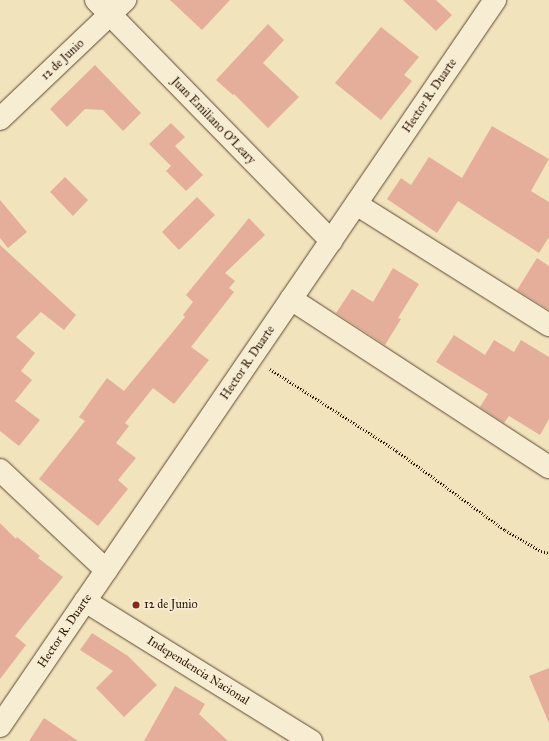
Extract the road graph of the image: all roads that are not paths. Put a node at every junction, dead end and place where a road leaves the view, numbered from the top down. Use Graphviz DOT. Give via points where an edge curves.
graph roads {
  1 [pos="495,0"];
  2 [pos="111,5"];
  3 [pos="0,120"];
  4 [pos="356,204"];
  5 [pos="331,241"];
  6 [pos="291,299"];
  7 [pos="549,325"];
  8 [pos="549,467"];
  9 [pos="0,470"];
  10 [pos="106,570"];
  11 [pos="85,602"];
  12 [pos="0,726"];
  13 [pos="311,741"];
  1 -- 4 [label="street, Hector R. Duarte"];
  2 -- 3 [label="street, 12 de Junio"];
  2 -- 5 [label="street, Juan Emiliano O'Leary"];
  4 -- 5 [label="street, Hector R. Duarte"];
  4 -- 7 [label="street"];
  5 -- 6 [label="street, Hector R. Duarte"];
  6 -- 8 [label="street"];
  6 -- 10 [label="street, Hector R. Duarte"];
  9 -- 10 [label="street"];
  10 -- 11 [label="street, Hector R. Duarte"];
  11 -- 12 [label="street, Hector R. Duarte"];
  11 -- 13 [label="street, Independencia Nacional"];
}
